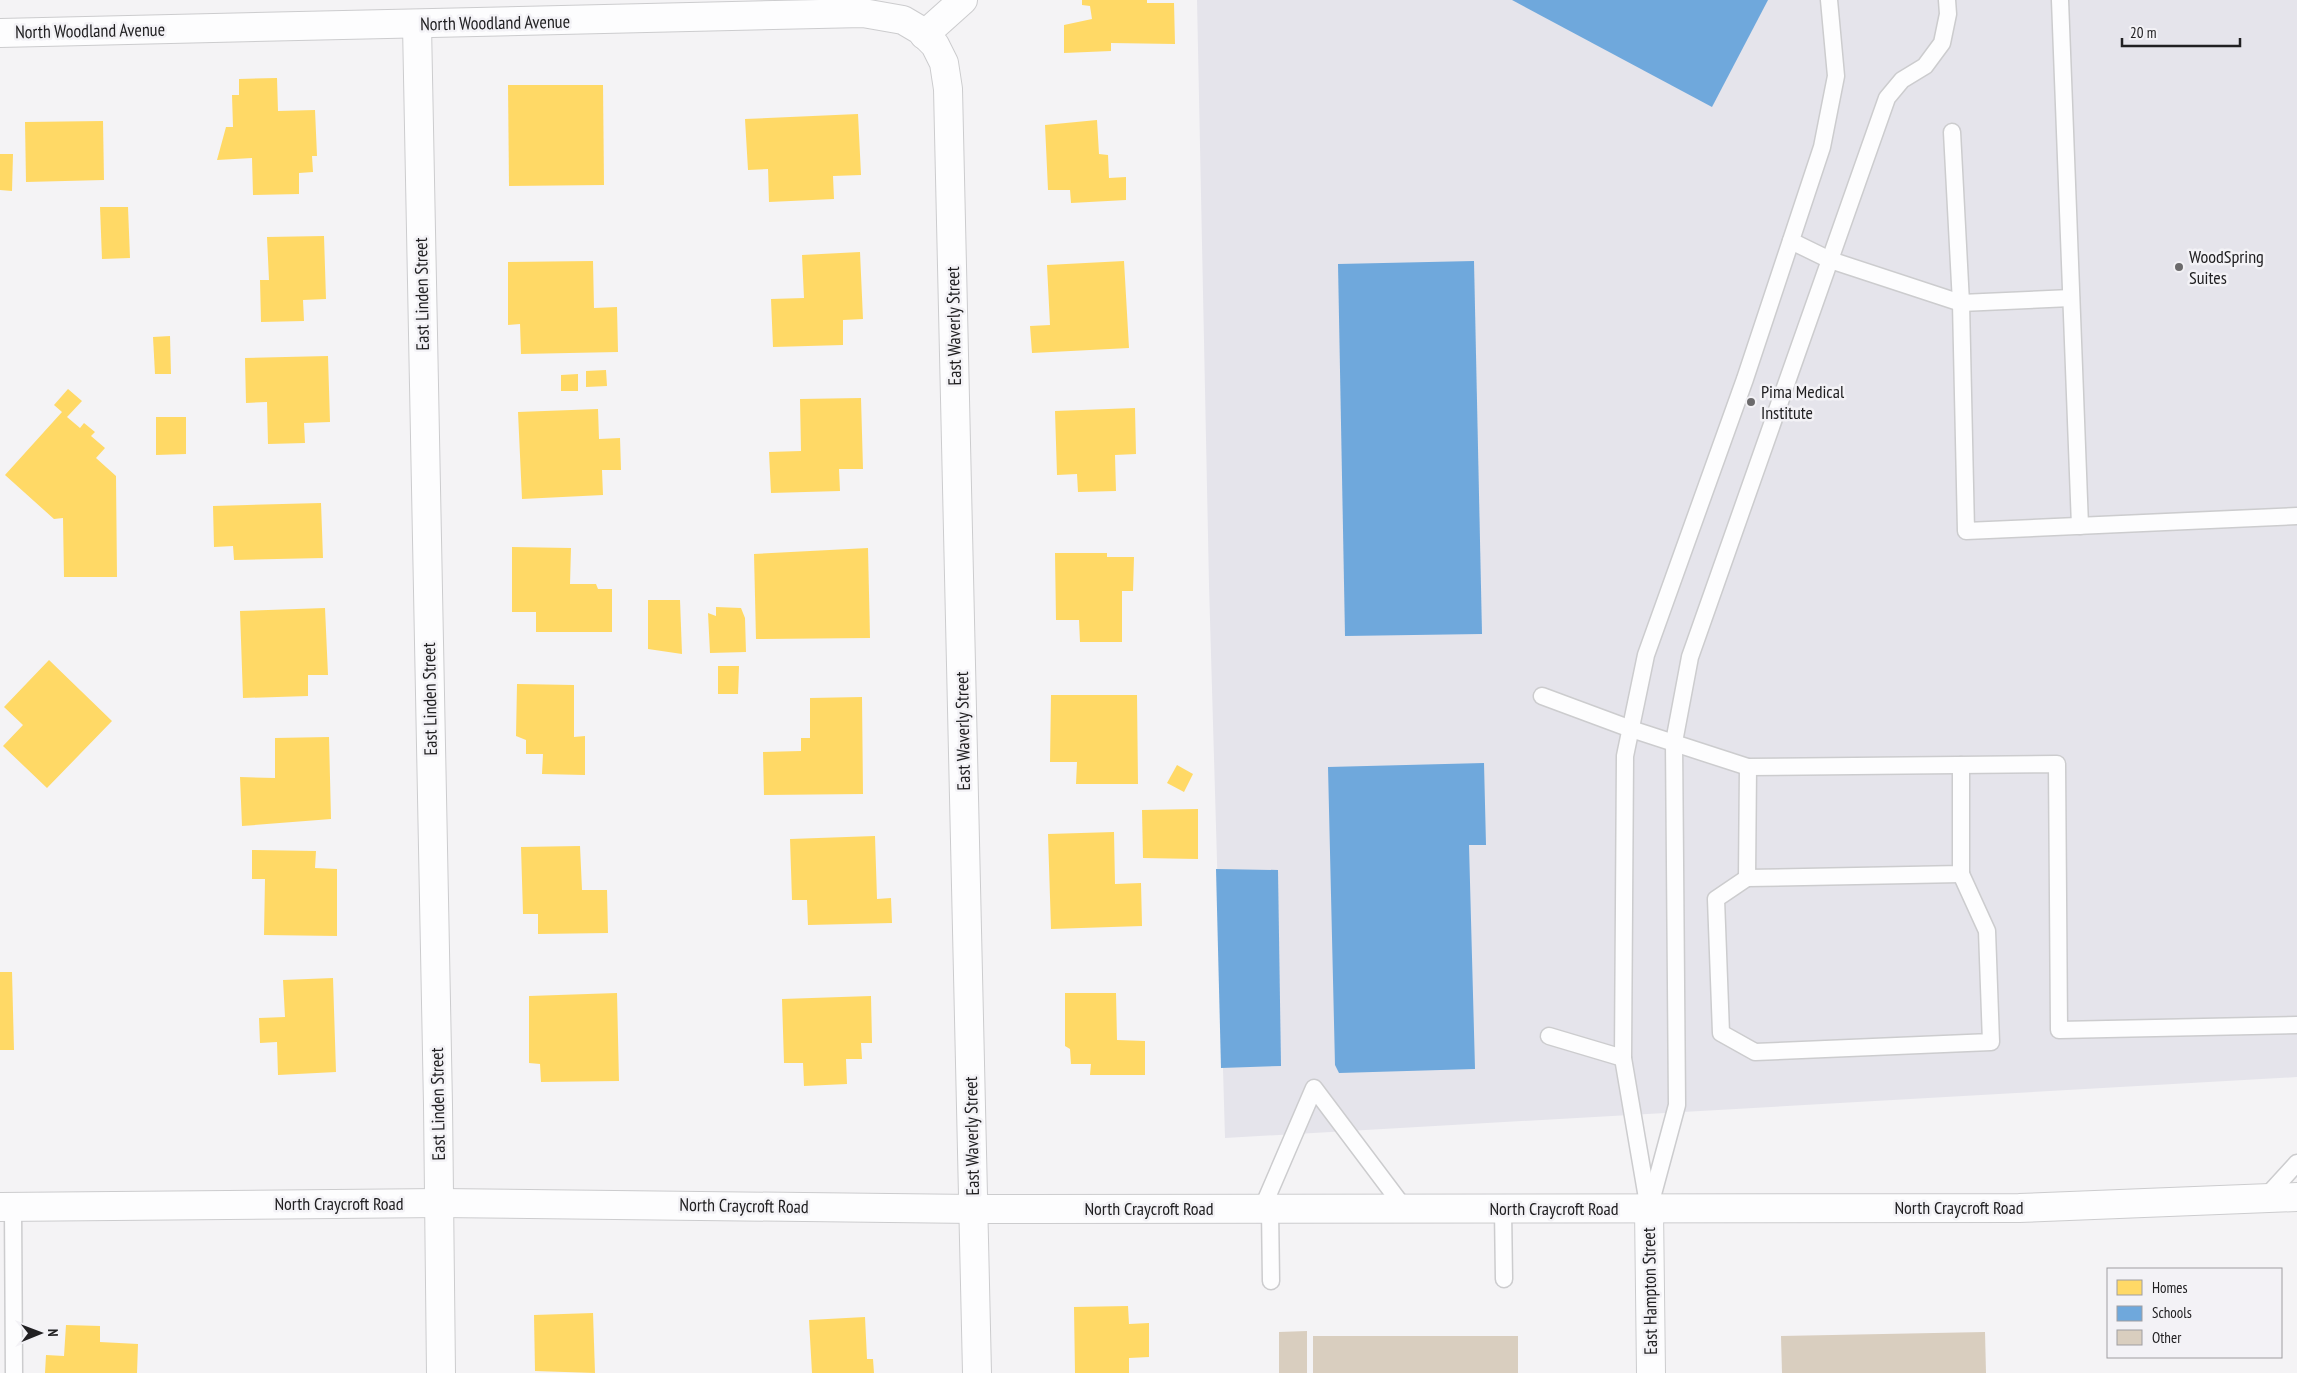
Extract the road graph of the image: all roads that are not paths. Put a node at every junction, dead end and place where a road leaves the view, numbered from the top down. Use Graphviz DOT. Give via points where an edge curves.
graph roads {
  1 [pos="963,0"];
  2 [pos="1829,0"];
  3 [pos="1947,0"];
  4 [pos="2060,0"];
  5 [pos="416,25"];
  6 [pos="0,33"];
  7 [pos="924,35"];
  8 [pos="948,89"];
  9 [pos="1952,132"];
  10 [pos="1791,241"];
  11 [pos="1830,260"];
  12 [pos="2071,298"];
  13 [pos="1961,303"];
  14 [pos="2297,516"];
  15 [pos="2080,526"];
  16 [pos="1542,696"];
  17 [pos="1630,729"];
  18 [pos="1674,742"];
  19 [pos="1961,766"];
  20 [pos="1748,767"];
  21 [pos="1961,874"];
  22 [pos="1746,878"];
  23 [pos="2297,1024"];
  24 [pos="1549,1036"];
  25 [pos="1623,1058"];
  26 [pos="2297,1163"];
  27 [pos="2266,1197"];
  28 [pos="2297,1198"];
  29 [pos="440,1204"];
  30 [pos="6,1207"];
  31 [pos="974,1209"];
  32 [pos="1266,1209"];
  33 [pos="1405,1209"];
  34 [pos="1503,1209"];
  35 [pos="1649,1209"];
  36 [pos="1504,1279"];
  37 [pos="1271,1282"];
  38 [pos="14,1373"];
  39 [pos="441,1373"];
  40 [pos="977,1373"];
  41 [pos="1651,1373"];
  1 -- 7 [label="street"];
  2 -- 10 [label="lane" via="1836,76 1822,147"];
  3 -- 11 [label="lane" via="1948,14 1942,43 1925,66 1902,80 1887,98"];
  4 -- 12 [label="lane"];
  5 -- 6 [label="street, North Woodland Avenue"];
  5 -- 7 [label="street, North Woodland Avenue" via="863,13 903,20"];
  5 -- 29 [label="street, East Linden Street"];
  7 -- 8 [label="street, North Woodland Avenue" via="935,45 944,63"];
  8 -- 31 [label="street, East Waverly Street"];
  9 -- 13 [label="lane"];
  10 -- 11 [label="lane"];
  10 -- 17 [label="lane" via="1646,655"];
  11 -- 13 [label="lane"];
  11 -- 18 [label="lane" via="1690,657"];
  12 -- 13 [label="lane"];
  12 -- 15 [label="lane"];
  13 -- 15 [label="lane" via="1966,531"];
  14 -- 15 [label="lane"];
  16 -- 17 [label="lane"];
  17 -- 18 [label="lane"];
  17 -- 25 [label="lane" via="1625,756"];
  18 -- 20 [label="lane"];
  18 -- 35 [label="lane" via="1678,1105"];
  19 -- 20 [label="lane"];
  19 -- 21 [label="lane"];
  19 -- 23 [label="lane" via="2057,764 2059,1030"];
  20 -- 22 [label="lane"];
  21 -- 22 [label="lane"];
  21 -- 22 [label="lane" via="1987,931 1991,1042 1755,1052 1721,1033 1716,899"];
  24 -- 25 [label="lane"];
  25 -- 35 [label="lane"];
  26 -- 27 [label="lane"];
  27 -- 28 [label="street, North Craycroft Road"];
  27 -- 35 [label="street, North Craycroft Road" via="2020,1208"];
  29 -- 30 [label="street, North Craycroft Road"];
  29 -- 31 [label="street, North Craycroft Road"];
  29 -- 39 [label="street, East Linden Street"];
  30 -- 38 [label="lane"];
  31 -- 32 [label="street, North Craycroft Road"];
  31 -- 40 [label="street, East Waverly Street"];
  32 -- 33 [label="street, North Craycroft Road"];
  32 -- 33 [label="lane" via="1314,1088"];
  32 -- 37 [label="lane"];
  33 -- 34 [label="street, North Craycroft Road"];
  34 -- 35 [label="street, North Craycroft Road"];
  34 -- 36 [label="lane"];
  35 -- 41 [label="street, East Hampton Street"];
}
